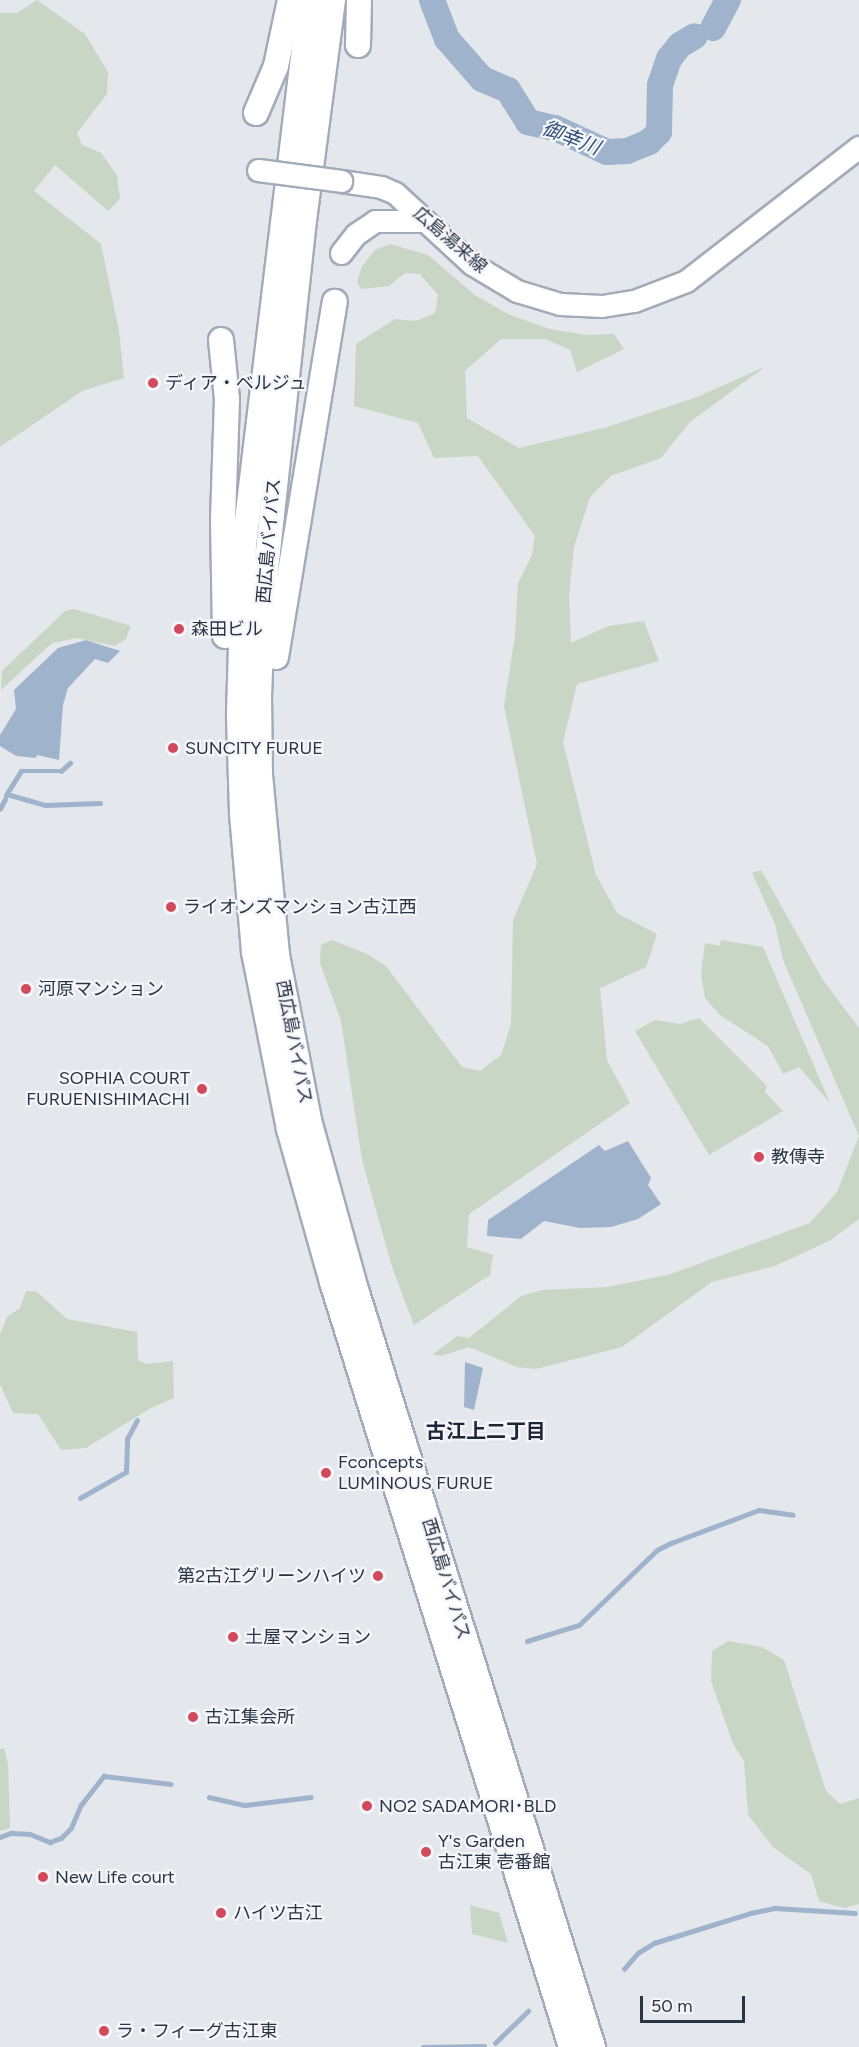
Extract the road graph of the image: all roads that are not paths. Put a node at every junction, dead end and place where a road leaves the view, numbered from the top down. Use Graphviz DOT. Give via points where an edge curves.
graph roads {
  1 [pos="290,0"];
  2 [pos="310,0"];
  3 [pos="333,0"];
  4 [pos="359,0"];
  5 [pos="358,45"];
  6 [pos="256,113"];
  7 [pos="859,147"];
  8 [pos="251,169"];
  9 [pos="423,221"];
  10 [pos="341,253"];
  11 [pos="335,302"];
  12 [pos="221,340"];
  13 [pos="258,882"];
  14 [pos="571,2047"];
  15 [pos="593,2047"];
  1 -- 6 [label="highway" via="276,66"];
  2 -- 13 [label="highway, 西広島バイパス" via="244,545 239,717"];
  3 -- 13 [label="highway, 西広島バイパス" via="304,220 263,597"];
  4 -- 5 [label="highway"];
  7 -- 9 [label="main road, 広島湯来線" via="686,281 620,304 560,304 517,291 472,264"];
  8 -- 9 [label="main road, 広島湯来線, bridge" via="388,189 410,204"];
  9 -- 10 [label="main road" via="375,221 356,234"];
  11 -- 13 [label="highway" via="279,622"];
  12 -- 13 [label="highway" via="227,399 223,520 226,683"];
  13 -- 14 [label="highway, 西広島バイパス" via="267,1026 292,1140 335,1292"];
  13 -- 15 [label="highway, 西広島バイパス" via="290,1033 354,1283"];
}
